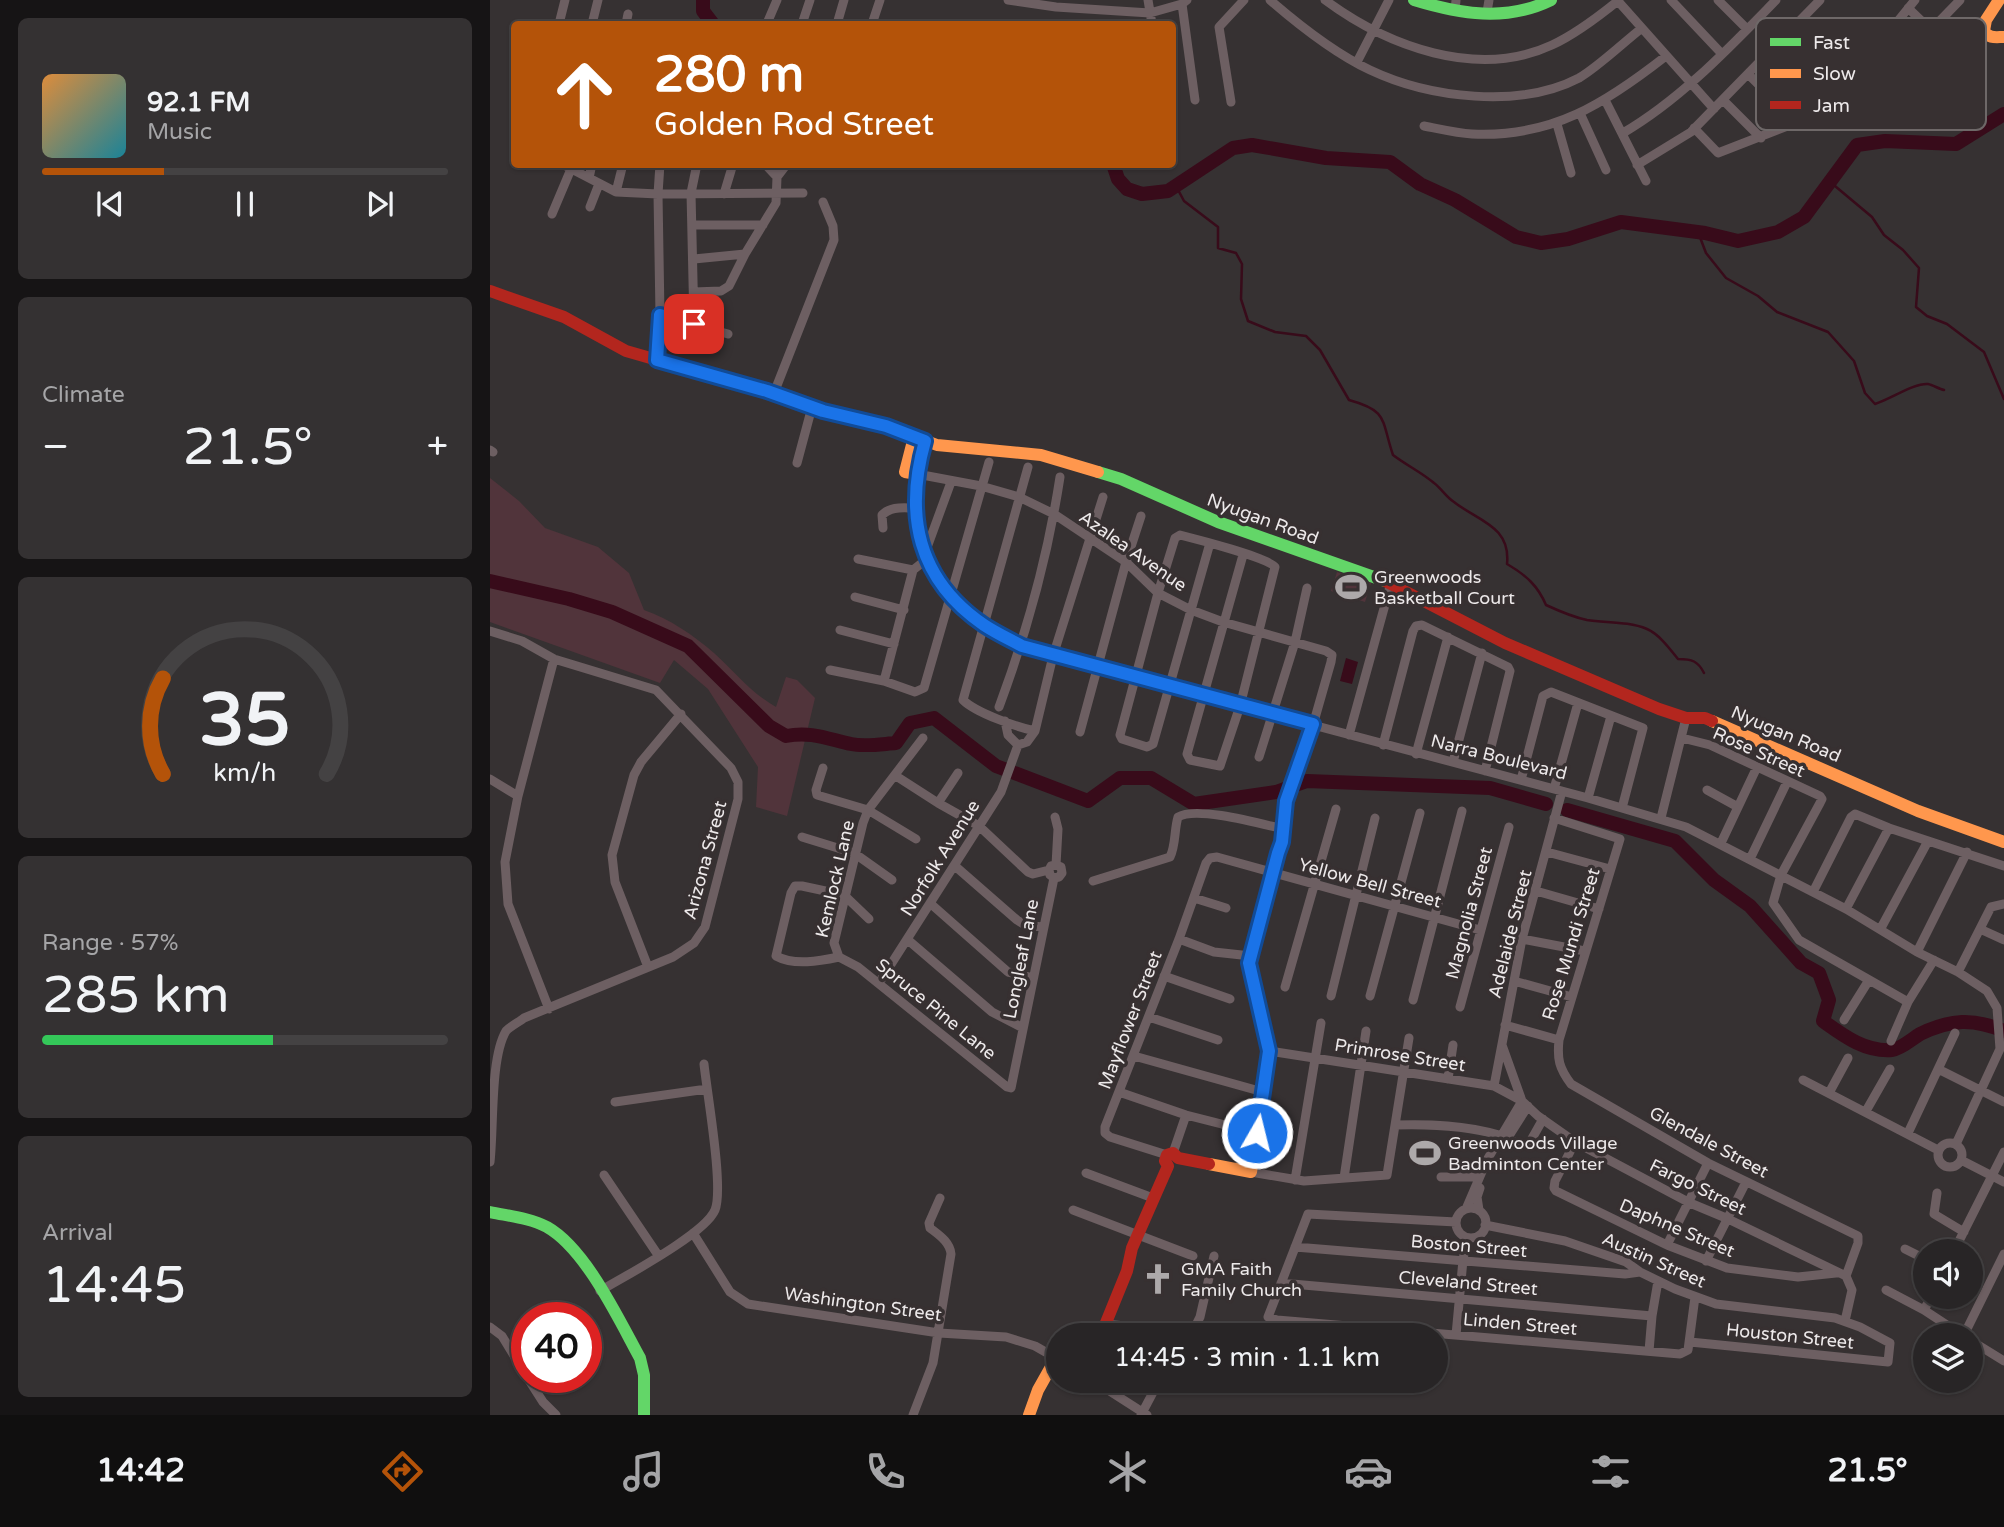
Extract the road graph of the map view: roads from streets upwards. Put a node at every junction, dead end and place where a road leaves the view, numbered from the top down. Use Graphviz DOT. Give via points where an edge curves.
graph roads {
  1 [pos="565,0"];
  2 [pos="598,0"];
  3 [pos="777,0"];
  4 [pos="810,0"];
  5 [pos="844,0"];
  6 [pos="880,0"];
  7 [pos="1008,0"];
  8 [pos="1148,0"];
  9 [pos="1244,0"];
  10 [pos="1270,0"];
  11 [pos="1325,0"];
  12 [pos="1389,0"];
  13 [pos="1551,0"];
  14 [pos="1618,0"];
  15 [pos="1671,0"];
  16 [pos="1718,0"];
  17 [pos="1820,0"];
  18 [pos="1915,0"];
  19 [pos="1960,0"];
  20 [pos="1999,0"];
  21 [pos="1419,1"];
  22 [pos="1031,2"];
  23 [pos="1185,2"];
  24 [pos="1770,2"];
  25 [pos="1455,5"];
  26 [pos="1488,6"];
  27 [pos="1522,6"];
  28 [pos="1908,8"];
  29 [pos="1150,13"];
  30 [pos="628,14"];
  31 [pos="1756,18"];
  32 [pos="1756,18"];
  33 [pos="1802,18"];
  34 [pos="1901,18"];
  35 [pos="1918,18"];
  36 [pos="1943,18"];
  37 [pos="1986,19"];
  38 [pos="560,21"];
  39 [pos="593,21"];
  40 [pos="627,21"];
  41 [pos="768,21"];
  42 [pos="803,21"];
  43 [pos="837,21"];
  44 [pos="873,21"];
  45 [pos="1151,21"];
  46 [pos="1642,28"];
  47 [pos="1747,29"];
  48 [pos="1374,31"];
  49 [pos="1986,32"];
  50 [pos="2004,37"];
  51 [pos="1721,54"];
  52 [pos="1666,56"];
  53 [pos="1357,62"];
  54 [pos="1756,66"];
  55 [pos="1748,74"];
  56 [pos="1690,83"];
  57 [pos="1756,83"];
  58 [pos="1195,100"];
  59 [pos="1605,100"];
  60 [pos="1723,100"];
  61 [pos="1231,102"];
  62 [pos="1714,109"];
  63 [pos="1580,113"];
  64 [pos="1557,124"];
  65 [pos="1424,126"];
  66 [pos="1694,128"];
  67 [pos="1779,130"];
  68 [pos="1623,133"];
  69 [pos="1761,138"];
  70 [pos="1637,165"];
  71 [pos="591,168"];
  72 [pos="622,168"];
  73 [pos="660,168"];
  74 [pos="696,168"];
  75 [pos="732,168"];
  76 [pos="769,168"];
  77 [pos="784,168"];
  78 [pos="571,169"];
  79 [pos="1606,170"];
  80 [pos="1571,173"];
  81 [pos="777,177"];
  82 [pos="589,178"];
  83 [pos="1646,181"];
  84 [pos="599,184"];
  85 [pos="616,192"];
  86 [pos="691,193"];
  87 [pos="776,193"];
  88 [pos="803,193"];
  89 [pos="658,194"];
  90 [pos="724,194"];
  91 [pos="823,202"];
  92 [pos="590,207"];
  93 [pos="552,214"];
  94 [pos="693,225"];
  95 [pos="763,225"];
  96 [pos="745,254"];
  97 [pos="694,258"];
  98 [pos="490,291"];
  99 [pos="694,292"];
  100 [pos="660,315"];
  101 [pos="694,324"];
  102 [pos="728,334"];
  103 [pos="657,360"];
  104 [pos="774,393"];
  105 [pos="812,407"];
  106 [pos="919,439"];
  107 [pos="989,462"];
  108 [pos="797,463"];
  109 [pos="1028,467"];
  110 [pos="917,474"];
  111 [pos="1060,477"];
  112 [pos="951,482"];
  113 [pos="981,486"];
  114 [pos="1019,497"];
  115 [pos="1103,497"];
  116 [pos="914,508"];
  117 [pos="1054,514"];
  118 [pos="1141,516"];
  119 [pos="883,528"];
  120 [pos="1090,539"];
  121 [pos="1210,543"];
  122 [pos="1243,555"];
  123 [pos="926,556"];
  124 [pos="858,559"];
  125 [pos="1126,562"];
  126 [pos="913,570"];
  127 [pos="1391,583"];
  128 [pos="1307,588"];
  129 [pos="1158,593"];
  130 [pos="951,595"];
  131 [pos="855,597"];
  132 [pos="904,610"];
  133 [pos="1191,610"];
  134 [pos="1223,622"];
  135 [pos="984,625"];
  136 [pos="840,630"];
  137 [pos="490,631"];
  138 [pos="1259,632"];
  139 [pos="1448,637"];
  140 [pos="1295,642"];
  141 [pos="894,644"];
  142 [pos="1022,646"];
  143 [pos="1482,653"];
  144 [pos="1053,656"];
  145 [pos="554,659"];
  146 [pos="1098,667"];
  147 [pos="830,670"];
  148 [pos="1137,676"];
  149 [pos="884,681"];
  150 [pos="1171,685"];
  151 [pos="1203,694"];
  152 [pos="1578,703"];
  153 [pos="999,706"];
  154 [pos="1240,706"];
  155 [pos="681,713"];
  156 [pos="1273,715"];
  157 [pos="1611,716"];
  158 [pos="1686,719"];
  159 [pos="1005,721"];
  160 [pos="1313,724"];
  161 [pos="1035,731"];
  162 [pos="1080,732"];
  163 [pos="1349,735"];
  164 [pos="923,738"];
  165 [pos="1682,738"];
  166 [pos="1383,745"];
  167 [pos="1017,747"];
  168 [pos="1416,754"];
  169 [pos="1259,757"];
  170 [pos="1453,762"];
  171 [pos="1758,767"];
  172 [pos="823,768"];
  173 [pos="1485,771"];
  174 [pos="958,774"];
  175 [pos="896,776"];
  176 [pos="490,779"];
  177 [pos="1521,780"];
  178 [pos="1787,782"];
  179 [pos="1558,790"];
  180 [pos="1707,790"];
  181 [pos="518,796"];
  182 [pos="1588,798"];
  183 [pos="938,803"];
  184 [pos="1286,804"];
  185 [pos="1738,807"];
  186 [pos="1622,808"];
  187 [pos="1336,809"];
  188 [pos="868,810"];
  189 [pos="1462,810"];
  190 [pos="1420,813"];
  191 [pos="1055,817"];
  192 [pos="1375,818"];
  193 [pos="1554,818"];
  194 [pos="1661,818"];
  195 [pos="979,826"];
  196 [pos="1509,827"];
  197 [pos="1279,828"];
  198 [pos="1889,828"];
  199 [pos="802,837"];
  200 [pos="916,839"];
  201 [pos="1927,841"];
  202 [pos="2004,842"];
  203 [pos="1721,843"];
  204 [pos="1547,852"];
  205 [pos="1968,852"];
  206 [pos="854,853"];
  207 [pos="1278,853"];
  208 [pos="1210,858"];
  209 [pos="1750,859"];
  210 [pos="955,866"];
  211 [pos="2004,866"];
  212 [pos="1610,869"];
  213 [pos="1053,871"];
  214 [pos="1272,873"];
  215 [pos="1782,875"];
  216 [pos="892,880"];
  217 [pos="1093,881"];
  218 [pos="1315,884"];
  219 [pos="1536,891"];
  220 [pos="1813,892"];
  221 [pos="844,895"];
  222 [pos="1356,896"];
  223 [pos="1194,898"];
  224 [pos="931,904"];
  225 [pos="2004,904"];
  226 [pos="1395,907"];
  227 [pos="1226,908"];
  228 [pos="1599,909"];
  229 [pos="1846,909"];
  230 [pos="1435,917"];
  231 [pos="869,919"];
  232 [pos="1042,927"];
  233 [pos="1881,928"];
  234 [pos="1980,929"];
  235 [pos="1480,930"];
  236 [pos="1179,939"];
  237 [pos="1522,939"];
  238 [pos="908,940"];
  239 [pos="2004,940"];
  240 [pos="1585,951"];
  241 [pos="1917,951"];
  242 [pos="1251,956"];
  243 [pos="839,957"];
  244 [pos="1934,960"];
  245 [pos="649,967"];
  246 [pos="1958,972"];
  247 [pos="1164,976"];
  248 [pos="1033,978"];
  249 [pos="1869,979"];
  250 [pos="1514,981"];
  251 [pos="879,983"];
  252 [pos="1285,986"];
  253 [pos="1331,996"];
  254 [pos="1370,996"];
  255 [pos="1572,997"];
  256 [pos="1230,999"];
  257 [pos="1413,1000"];
  258 [pos="1908,1002"];
  259 [pos="1460,1007"];
  260 [pos="549,1009"];
  261 [pos="1149,1017"];
  262 [pos="1844,1020"];
  263 [pos="1321,1023"];
  264 [pos="1505,1025"];
  265 [pos="1023,1028"];
  266 [pos="1367,1031"];
  267 [pos="1955,1033"];
  268 [pos="1409,1038"];
  269 [pos="1218,1040"];
  270 [pos="1559,1040"];
  271 [pos="1891,1041"];
  272 [pos="1453,1045"];
  273 [pos="1502,1045"];
  274 [pos="1269,1051"];
  275 [pos="2001,1054"];
  276 [pos="1134,1056"];
  277 [pos="1315,1058"];
  278 [pos="1848,1058"];
  279 [pos="1557,1060"];
  280 [pos="704,1064"];
  281 [pos="1361,1065"];
  282 [pos="1890,1069"];
  283 [pos="1938,1069"];
  284 [pos="1403,1072"];
  285 [pos="1448,1079"];
  286 [pos="1803,1080"];
  287 [pos="1494,1086"];
  288 [pos="1011,1088"];
  289 [pos="707,1089"];
  290 [pos="1982,1090"];
  291 [pos="1263,1091"];
  292 [pos="1119,1092"];
  293 [pos="1829,1094"];
  294 [pos="614,1102"];
  295 [pos="2004,1102"];
  296 [pos="1525,1103"];
  297 [pos="1866,1111"];
  298 [pos="1186,1115"];
  299 [pos="1543,1119"];
  300 [pos="1395,1125"];
  301 [pos="1257,1133"];
  302 [pos="1908,1133"];
  303 [pos="1504,1138"];
  304 [pos="1575,1142"];
  305 [pos="1956,1144"];
  306 [pos="1938,1150"];
  307 [pos="2004,1152"];
  308 [pos="1171,1158"];
  309 [pos="1961,1160"];
  310 [pos="490,1162"];
  311 [pos="1708,1163"];
  312 [pos="1251,1172"];
  313 [pos="1086,1173"];
  314 [pos="604,1175"];
  315 [pos="1990,1176"];
  316 [pos="1441,1177"];
  317 [pos="1478,1177"];
  318 [pos="1344,1178"];
  319 [pos="1295,1180"];
  320 [pos="1746,1182"];
  321 [pos="2004,1182"];
  322 [pos="1937,1193"];
  323 [pos="940,1198"];
  324 [pos="1153,1198"];
  325 [pos="1689,1203"];
  326 [pos="1466,1209"];
  327 [pos="1073,1210"];
  328 [pos="1479,1210"];
  329 [pos="490,1212"];
  330 [pos="1726,1219"];
  331 [pos="1456,1222"];
  332 [pos="1486,1225"];
  333 [pos="1964,1232"];
  334 [pos="694,1233"];
  335 [pos="1141,1233"];
  336 [pos="1468,1238"];
  337 [pos="1960,1239"];
  338 [pos="1667,1245"];
  339 [pos="1296,1247"];
  340 [pos="1905,1249"];
  341 [pos="1913,1253"];
  342 [pos="2004,1254"];
  343 [pos="658,1255"];
  344 [pos="1193,1255"];
  345 [pos="1214,1256"];
  346 [pos="1462,1260"];
  347 [pos="1706,1261"];
  348 [pos="1640,1272"];
  349 [pos="1842,1275"];
  350 [pos="1658,1281"];
  351 [pos="1281,1283"];
  352 [pos="1886,1290"];
  353 [pos="600,1291"];
  354 [pos="1459,1297"];
  355 [pos="1695,1297"];
  356 [pos="1924,1310"];
  357 [pos="1652,1316"];
  358 [pos="1846,1321"];
  359 [pos="1106,1323"];
  360 [pos="1197,1323"];
  361 [pos="1944,1323"];
  362 [pos="1969,1323"];
  363 [pos="490,1327"];
  364 [pos="939,1333"];
  365 [pos="1456,1335"];
  366 [pos="1690,1342"];
  367 [pos="1983,1346"];
  368 [pos="511,1351"];
  369 [pos="1649,1351"];
  370 [pos="1046,1352"];
  371 [pos="2003,1356"];
  372 [pos="1888,1362"];
  373 [pos="1046,1378"];
  374 [pos="537,1393"];
  375 [pos="1112,1393"];
  376 [pos="1154,1393"];
  377 [pos="1144,1414"];
  378 [pos="556,1415"];
  379 [pos="644,1415"];
  380 [pos="913,1415"];
  381 [pos="1029,1415"];
  1 -- 38 [label="street"];
  2 -- 39 [label="street"];
  3 -- 41 [label="street"];
  4 -- 42 [label="street"];
  5 -- 43 [label="street"];
  6 -- 44 [label="street"];
  7 -- 22 [label="street"];
  8 -- 29 [label="street"];
  9 -- 61 [label="street" via="1219,27"];
  10 -- 53 [label="street"];
  11 -- 48 [label="street"];
  12 -- 48 [label="street"];
  13 -- 27 [label="street"];
  14 -- 46 [label="street"];
  14 -- 48 [label="street" via="1551,46 1506,59 1422,51"];
  15 -- 51 [label="street"];
  16 -- 47 [label="street"];
  17 -- 33 [label="street"];
  18 -- 28 [label="street"];
  19 -- 36 [label="street"];
  20 -- 37 [label="street"];
  21 -- 25 [label="street"];
  22 -- 29 [label="street"];
  23 -- 29 [label="street"];
  23 -- 58 [label="street"];
  24 -- 31 [label="street"];
  25 -- 26 [label="street"];
  26 -- 27 [label="street"];
  28 -- 34 [label="street"];
  28 -- 35 [label="street"];
  29 -- 45 [label="street"];
  30 -- 40 [label="street"];
  32 -- 47 [label="street"];
  46 -- 52 [label="street"];
  46 -- 53 [label="street" via="1580,78 1511,96 1430,89"];
  47 -- 51 [label="street"];
  48 -- 53 [label="street"];
  49 -- 50 [label="street" via="1992,38"];
  51 -- 56 [label="street"];
  52 -- 56 [label="street"];
  52 -- 59 [label="street"];
  54 -- 55 [label="street"];
  55 -- 57 [label="street"];
  55 -- 60 [label="street"];
  56 -- 62 [label="street"];
  56 -- 68 [label="street" via="1654,115"];
  59 -- 63 [label="street"];
  59 -- 68 [label="street"];
  60 -- 62 [label="street"];
  60 -- 69 [label="street"];
  62 -- 66 [label="street"];
  63 -- 64 [label="street"];
  63 -- 79 [label="street"];
  64 -- 65 [label="street" via="1472,134"];
  64 -- 80 [label="street"];
  66 -- 69 [label="street" via="1718,153"];
  66 -- 70 [label="street"];
  67 -- 69 [label="street"];
  68 -- 70 [label="street"];
  70 -- 83 [label="street"];
  71 -- 82 [label="street"];
  72 -- 85 [label="street"];
  73 -- 89 [label="street"];
  74 -- 86 [label="street"];
  75 -- 90 [label="street"];
  76 -- 81 [label="street"];
  77 -- 81 [label="street"];
  78 -- 82 [label="street"];
  78 -- 93 [label="street"];
  81 -- 87 [label="street"];
  82 -- 84 [label="street"];
  84 -- 85 [label="street"];
  84 -- 92 [label="street"];
  85 -- 89 [label="street"];
  86 -- 89 [label="street"];
  86 -- 90 [label="street"];
  86 -- 94 [label="street"];
  87 -- 88 [label="street"];
  87 -- 90 [label="street"];
  87 -- 95 [label="street" via="776,203"];
  89 -- 100 [label="street"];
  91 -- 104 [label="street" via="834,226 834,240"];
  94 -- 95 [label="street"];
  94 -- 97 [label="street"];
  95 -- 96 [label="street"];
  96 -- 97 [label="street"];
  96 -- 99 [label="street" via="729,286 721,291"];
  97 -- 99 [label="street"];
  98 -- 103 [label="street, Nyugan Road" via="564,317 626,351"];
  99 -- 101 [label="street"];
  100 -- 101 [label="street"];
  100 -- 103 [label="street"];
  101 -- 102 [label="street"];
  103 -- 104 [label="street, Nyugan Road"];
  104 -- 105 [label="street, Nyugan Road"];
  105 -- 106 [label="street, Nyugan Road"];
  105 -- 108 [label="street"];
  106 -- 110 [label="street, Narra Boulevard" via="905,472"];
  106 -- 127 [label="street, Nyugan Road" via="937,445 1041,455 1121,479 1217,522"];
  107 -- 113 [label="street"];
  109 -- 114 [label="street"];
  110 -- 112 [label="street, Azalea Avenue"];
  110 -- 116 [label="street, Narra Boulevard"];
  111 -- 117 [label="street"];
  112 -- 113 [label="street, Azalea Avenue"];
  112 -- 123 [label="street"];
  113 -- 114 [label="street, Azalea Avenue"];
  113 -- 130 [label="street"];
  114 -- 117 [label="street, Azalea Avenue"];
  114 -- 135 [label="street"];
  115 -- 120 [label="street"];
  116 -- 119 [label="street" via="886,511"];
  116 -- 123 [label="street, Narra Boulevard"];
  117 -- 120 [label="street, Azalea Avenue"];
  117 -- 142 [label="street"];
  118 -- 125 [label="street"];
  120 -- 125 [label="street, Azalea Avenue"];
  120 -- 144 [label="street"];
  121 -- 122 [label="street"];
  121 -- 129 [label="street" via="1178,536"];
  121 -- 133 [label="street"];
  122 -- 134 [label="street"];
  122 -- 138 [label="street" via="1275,567"];
  123 -- 126 [label="street"];
  123 -- 130 [label="street, Narra Boulevard"];
  124 -- 126 [label="street"];
  125 -- 129 [label="street, Azalea Avenue"];
  125 -- 146 [label="street"];
  126 -- 132 [label="street"];
  127 -- 158 [label="street, Nyugan Road" via="1505,643"];
  127 -- 163 [label="street"];
  128 -- 140 [label="street"];
  129 -- 133 [label="street, Azalea Avenue"];
  129 -- 148 [label="street"];
  130 -- 135 [label="street, Narra Boulevard"];
  130 -- 149 [label="street" via="924,688 915,692"];
  131 -- 132 [label="street"];
  132 -- 141 [label="street"];
  133 -- 134 [label="street, Azalea Avenue"];
  133 -- 150 [label="street"];
  134 -- 138 [label="street, Azalea Avenue"];
  134 -- 151 [label="street"];
  135 -- 142 [label="street, Narra Boulevard"];
  135 -- 159 [label="street" via="963,700"];
  136 -- 141 [label="street"];
  137 -- 145 [label="street, Arizona Street"];
  138 -- 140 [label="street, Azalea Avenue"];
  138 -- 154 [label="street"];
  139 -- 143 [label="street"];
  139 -- 166 [label="street" via="1416,626"];
  139 -- 168 [label="street"];
  140 -- 156 [label="street"];
  140 -- 160 [label="street, Azalea Avenue" via="1332,655"];
  141 -- 149 [label="street"];
  142 -- 144 [label="street, Narra Boulevard"];
  142 -- 153 [label="street"];
  143 -- 170 [label="street"];
  143 -- 173 [label="street" via="1510,671"];
  144 -- 146 [label="street, Narra Boulevard"];
  144 -- 161 [label="street"];
  145 -- 155 [label="street, Arizona Street" via="656,690"];
  145 -- 181 [label="street"];
  146 -- 148 [label="street, Narra Boulevard"];
  146 -- 162 [label="street"];
  147 -- 149 [label="street"];
  148 -- 150 [label="street, Narra Boulevard"];
  148 -- 150 [label="street" via="1120,737 1151,747"];
  150 -- 151 [label="street, Narra Boulevard"];
  151 -- 154 [label="street, Narra Boulevard"];
  151 -- 154 [label="street" via="1187,757 1190,760 1220,766"];
  152 -- 157 [label="street"];
  152 -- 177 [label="street" via="1551,692 1543,696"];
  152 -- 179 [label="street, Adelaide Street"];
  154 -- 156 [label="street, Narra Boulevard"];
  155 -- 245 [label="street" via="634,775 612,855 615,882"];
  155 -- 245 [label="street, Arizona Street" via="731,768 738,782 738,799 705,928 694,943"];
  156 -- 160 [label="street, Narra Boulevard"];
  156 -- 169 [label="street"];
  157 -- 182 [label="street"];
  157 -- 186 [label="street" via="1643,728"];
  158 -- 165 [label="street"];
  158 -- 202 [label="street, Nyugan Road" via="1705,718 1918,811"];
  159 -- 161 [label="street"];
  159 -- 167 [label="street"];
  160 -- 163 [label="street, Narra Boulevard"];
  160 -- 184 [label="street"];
  161 -- 167 [label="street"];
  163 -- 166 [label="street, Narra Boulevard"];
  164 -- 175 [label="street, Kemlock Lane"];
  165 -- 171 [label="street, Rose Street"];
  165 -- 194 [label="street"];
  166 -- 168 [label="street, Narra Boulevard"];
  167 -- 195 [label="street, Norfolk Avenue" via="1001,792"];
  168 -- 170 [label="street, Narra Boulevard"];
  170 -- 173 [label="street, Narra Boulevard"];
  171 -- 178 [label="street, Rose Street"];
  171 -- 185 [label="street"];
  172 -- 188 [label="street" via="817,795"];
  173 -- 177 [label="street, Narra Boulevard"];
  174 -- 183 [label="street"];
  175 -- 183 [label="street"];
  175 -- 188 [label="street, Kemlock Lane"];
  176 -- 181 [label="street"];
  177 -- 179 [label="street, Narra Boulevard"];
  178 -- 209 [label="street"];
  178 -- 215 [label="street, Rose Street" via="1822,799"];
  179 -- 182 [label="street, Narra Boulevard"];
  179 -- 193 [label="street, Adelaide Street"];
  180 -- 185 [label="street"];
  181 -- 260 [label="street" via="505,862 508,904"];
  182 -- 186 [label="street, Narra Boulevard"];
  183 -- 195 [label="street"];
  184 -- 197 [label="street"];
  184 -- 207 [label="street"];
  185 -- 203 [label="street"];
  186 -- 194 [label="street, Narra Boulevard"];
  187 -- 218 [label="street"];
  188 -- 200 [label="street"];
  188 -- 206 [label="street, Kemlock Lane"];
  189 -- 230 [label="street"];
  190 -- 226 [label="street"];
  191 -- 213 [label="street, Longleaf Lane"];
  192 -- 222 [label="street"];
  193 -- 204 [label="street, Adelaide Street"];
  193 -- 212 [label="street, Rose Mundi Street" via="1620,839"];
  194 -- 203 [label="street, Narra Boulevard"];
  195 -- 210 [label="street, Norfolk Avenue"];
  195 -- 213 [label="street" via="1028,872"];
  196 -- 235 [label="street, Magnolia Street"];
  197 -- 207 [label="street"];
  197 -- 217 [label="street" via="1228,816 1185,813 1178,817 1170,857"];
  198 -- 201 [label="street"];
  198 -- 220 [label="street" via="1856,814 1851,817"];
  198 -- 229 [label="street"];
  199 -- 206 [label="street"];
  201 -- 205 [label="street"];
  201 -- 233 [label="street"];
  203 -- 209 [label="street, Narra Boulevard"];
  204 -- 212 [label="street"];
  204 -- 219 [label="street, Adelaide Street"];
  205 -- 211 [label="street"];
  205 -- 241 [label="street"];
  206 -- 216 [label="street"];
  206 -- 221 [label="street, Kemlock Lane"];
  207 -- 214 [label="street"];
  208 -- 214 [label="street, Yellow Bell Street"];
  208 -- 223 [label="street, Mayflower Street"];
  209 -- 215 [label="street, Narra Boulevard"];
  210 -- 224 [label="street, Norfolk Avenue"];
  210 -- 232 [label="street" via="1017,920"];
  212 -- 228 [label="street, Rose Mundi Street"];
  213 -- 232 [label="street, Longleaf Lane"];
  214 -- 218 [label="street, Yellow Bell Street"];
  214 -- 242 [label="street"];
  215 -- 220 [label="street, Narra Boulevard"];
  215 -- 249 [label="street" via="1773,903 1799,940"];
  218 -- 222 [label="street, Yellow Bell Street"];
  218 -- 252 [label="street"];
  219 -- 228 [label="street"];
  219 -- 237 [label="street, Adelaide Street"];
  220 -- 229 [label="street, Narra Boulevard"];
  221 -- 231 [label="street"];
  221 -- 243 [label="street, Kemlock Lane" via="834,943"];
  221 -- 243 [label="street" via="795,886 776,951 781,959 814,962"];
  222 -- 226 [label="street, Yellow Bell Street"];
  222 -- 253 [label="street"];
  223 -- 227 [label="street"];
  223 -- 236 [label="street, Mayflower Street"];
  224 -- 238 [label="street, Norfolk Avenue"];
  224 -- 248 [label="street" via="1008,972"];
  225 -- 234 [label="street" via="1992,906"];
  226 -- 230 [label="street, Yellow Bell Street"];
  226 -- 254 [label="street"];
  228 -- 240 [label="street, Rose Mundi Street"];
  229 -- 233 [label="street, Narra Boulevard"];
  230 -- 235 [label="street, Yellow Bell Street"];
  230 -- 257 [label="street"];
  232 -- 248 [label="street, Longleaf Lane"];
  233 -- 241 [label="street, Narra Boulevard"];
  234 -- 239 [label="street"];
  234 -- 246 [label="street"];
  235 -- 259 [label="street, Magnolia Street"];
  236 -- 242 [label="street" via="1214,952"];
  236 -- 247 [label="street, Mayflower Street"];
  237 -- 240 [label="street"];
  237 -- 250 [label="street, Adelaide Street"];
  238 -- 251 [label="street, Norfolk Avenue"];
  238 -- 265 [label="street" via="992,1012"];
  240 -- 255 [label="street, Rose Mundi Street"];
  241 -- 244 [label="street, Narra Boulevard"];
  242 -- 274 [label="street"];
  243 -- 251 [label="street, Spruce Pine Lane"];
  244 -- 246 [label="street, Narra Boulevard"];
  244 -- 258 [label="street"];
  245 -- 260 [label="street, Arizona Street"];
  246 -- 275 [label="street, Narra Boulevard" via="1987,991 1997,1010"];
  247 -- 256 [label="street"];
  247 -- 261 [label="street, Mayflower Street"];
  248 -- 265 [label="street, Longleaf Lane"];
  249 -- 258 [label="street"];
  249 -- 262 [label="street"];
  250 -- 255 [label="street"];
  250 -- 264 [label="street, Adelaide Street"];
  251 -- 288 [label="street, Spruce Pine Lane"];
  255 -- 270 [label="street, Rose Mundi Street"];
  258 -- 271 [label="street"];
  260 -- 310 [label="street, Arizona Street" via="524,1018 497,1046 492,1063"];
  261 -- 269 [label="street"];
  261 -- 276 [label="street, Mayflower Street"];
  263 -- 277 [label="street"];
  264 -- 270 [label="street"];
  264 -- 273 [label="street, Adelaide Street"];
  265 -- 288 [label="street, Longleaf Lane"];
  266 -- 281 [label="street"];
  267 -- 283 [label="street"];
  268 -- 284 [label="street"];
  270 -- 279 [label="street, Rose Mundi Street"];
  272 -- 285 [label="street"];
  273 -- 287 [label="street, Adelaide Street"];
  273 -- 296 [label="street, Fargo Street"];
  274 -- 277 [label="street, Primrose Street"];
  274 -- 291 [label="street"];
  275 -- 290 [label="street, Narra Boulevard"];
  276 -- 291 [label="street"];
  276 -- 292 [label="street, Mayflower Street"];
  277 -- 281 [label="street, Primrose Street"];
  277 -- 319 [label="street"];
  278 -- 293 [label="street"];
  279 -- 311 [label="street, Glendale Street" via="1572,1084"];
  280 -- 289 [label="street"];
  281 -- 284 [label="street, Primrose Street"];
  281 -- 318 [label="street"];
  282 -- 297 [label="street"];
  283 -- 290 [label="street"];
  283 -- 302 [label="street"];
  284 -- 285 [label="street, Primrose Street"];
  284 -- 300 [label="street"];
  285 -- 287 [label="street, Primrose Street"];
  286 -- 293 [label="street"];
  287 -- 296 [label="street, Primrose Street"];
  289 -- 294 [label="street"];
  289 -- 334 [label="street" via="717,1201 708,1220"];
  290 -- 295 [label="street"];
  290 -- 305 [label="street, Narra Boulevard"];
  291 -- 301 [label="street"];
  292 -- 298 [label="street"];
  292 -- 308 [label="street, Mayflower Street" via="1105,1133"];
  293 -- 297 [label="street"];
  296 -- 299 [label="street, Fargo Street"];
  296 -- 303 [label="street"];
  297 -- 302 [label="street"];
  298 -- 301 [label="street"];
  298 -- 308 [label="street"];
  299 -- 303 [label="street" via="1524,1145"];
  299 -- 304 [label="street, Fargo Street"];
  300 -- 303 [label="street" via="1463,1127"];
  300 -- 318 [label="street" via="1387,1175"];
  301 -- 312 [label="street"];
  302 -- 306 [label="street"];
  303 -- 317 [label="street"];
  303 -- 328 [label="street" via="1476,1197"];
  304 -- 325 [label="street, Fargo Street"];
  304 -- 338 [label="street, Daphne Street" via="1555,1181 1556,1191"];
  305 -- 306 [label="street" via="1945,1143"];
  305 -- 309 [label="street" via="1961,1148"];
  306 -- 309 [label="street" via="1942,1165 1953,1167"];
  307 -- 315 [label="street"];
  308 -- 312 [label="street"];
  308 -- 324 [label="street"];
  309 -- 315 [label="street"];
  311 -- 320 [label="street, Glendale Street"];
  311 -- 325 [label="street"];
  312 -- 319 [label="street"];
  313 -- 324 [label="street"];
  314 -- 343 [label="street"];
  315 -- 321 [label="street"];
  315 -- 333 [label="street"];
  316 -- 317 [label="street"];
  317 -- 326 [label="street"];
  318 -- 319 [label="street"];
  320 -- 330 [label="street"];
  320 -- 349 [label="street, Glendale Street" via="1858,1236"];
  322 -- 333 [label="street" via="1934,1214"];
  323 -- 364 [label="street" via="929,1223 951,1247 951,1254"];
  324 -- 335 [label="street"];
  325 -- 330 [label="street, Fargo Street"];
  325 -- 338 [label="street"];
  326 -- 328 [label="street"];
  326 -- 331 [label="street"];
  327 -- 335 [label="street"];
  328 -- 332 [label="street"];
  329 -- 353 [label="street" via="535,1222 563,1237"];
  330 -- 347 [label="street"];
  330 -- 349 [label="street, Fargo Street"];
  331 -- 336 [label="street" via="1460,1234"];
  331 -- 339 [label="street" via="1308,1214"];
  332 -- 336 [label="street" via="1481,1234"];
  332 -- 348 [label="street, Austin Street" via="1565,1241 1626,1262"];
  333 -- 337 [label="street"];
  334 -- 343 [label="street"];
  334 -- 364 [label="street, Washington Street" via="730,1292 748,1304"];
  335 -- 344 [label="street"];
  335 -- 359 [label="street"];
  336 -- 346 [label="street"];
  338 -- 347 [label="street, Daphne Street"];
  339 -- 346 [label="street, Boston Street"];
  339 -- 351 [label="street"];
  340 -- 341 [label="street"];
  342 -- 362 [label="street"];
  343 -- 353 [label="street"];
  345 -- 360 [label="street"];
  346 -- 348 [label="street, Boston Street"];
  346 -- 354 [label="street"];
  347 -- 349 [label="street, Daphne Street" via="1798,1277"];
  348 -- 350 [label="street, Austin Street"];
  349 -- 358 [label="street" via="1852,1290"];
  350 -- 355 [label="street, Austin Street"];
  350 -- 357 [label="street"];
  351 -- 354 [label="street, Cleveland Street"];
  351 -- 365 [label="street, Linden Street" via="1268,1317 1277,1320"];
  352 -- 356 [label="street"];
  353 -- 379 [label="street" via="640,1358"];
  354 -- 357 [label="street, Cleveland Street"];
  354 -- 365 [label="street"];
  355 -- 358 [label="street, Austin Street" via="1736,1308"];
  355 -- 366 [label="street"];
  356 -- 361 [label="street"];
  357 -- 369 [label="street"];
  358 -- 372 [label="street, Austin Street" via="1891,1343"];
  363 -- 368 [label="street"];
  364 -- 370 [label="street, Washington Street" via="1006,1337"];
  364 -- 380 [label="street"];
  365 -- 369 [label="street, Linden Street"];
  366 -- 369 [label="street, Linden Street" via="1686,1353"];
  366 -- 372 [label="street, Houston Street"];
  367 -- 371 [label="street"];
  373 -- 381 [label="street"];
  374 -- 378 [label="street"];
  375 -- 377 [label="street"];
  376 -- 377 [label="street"];
}
